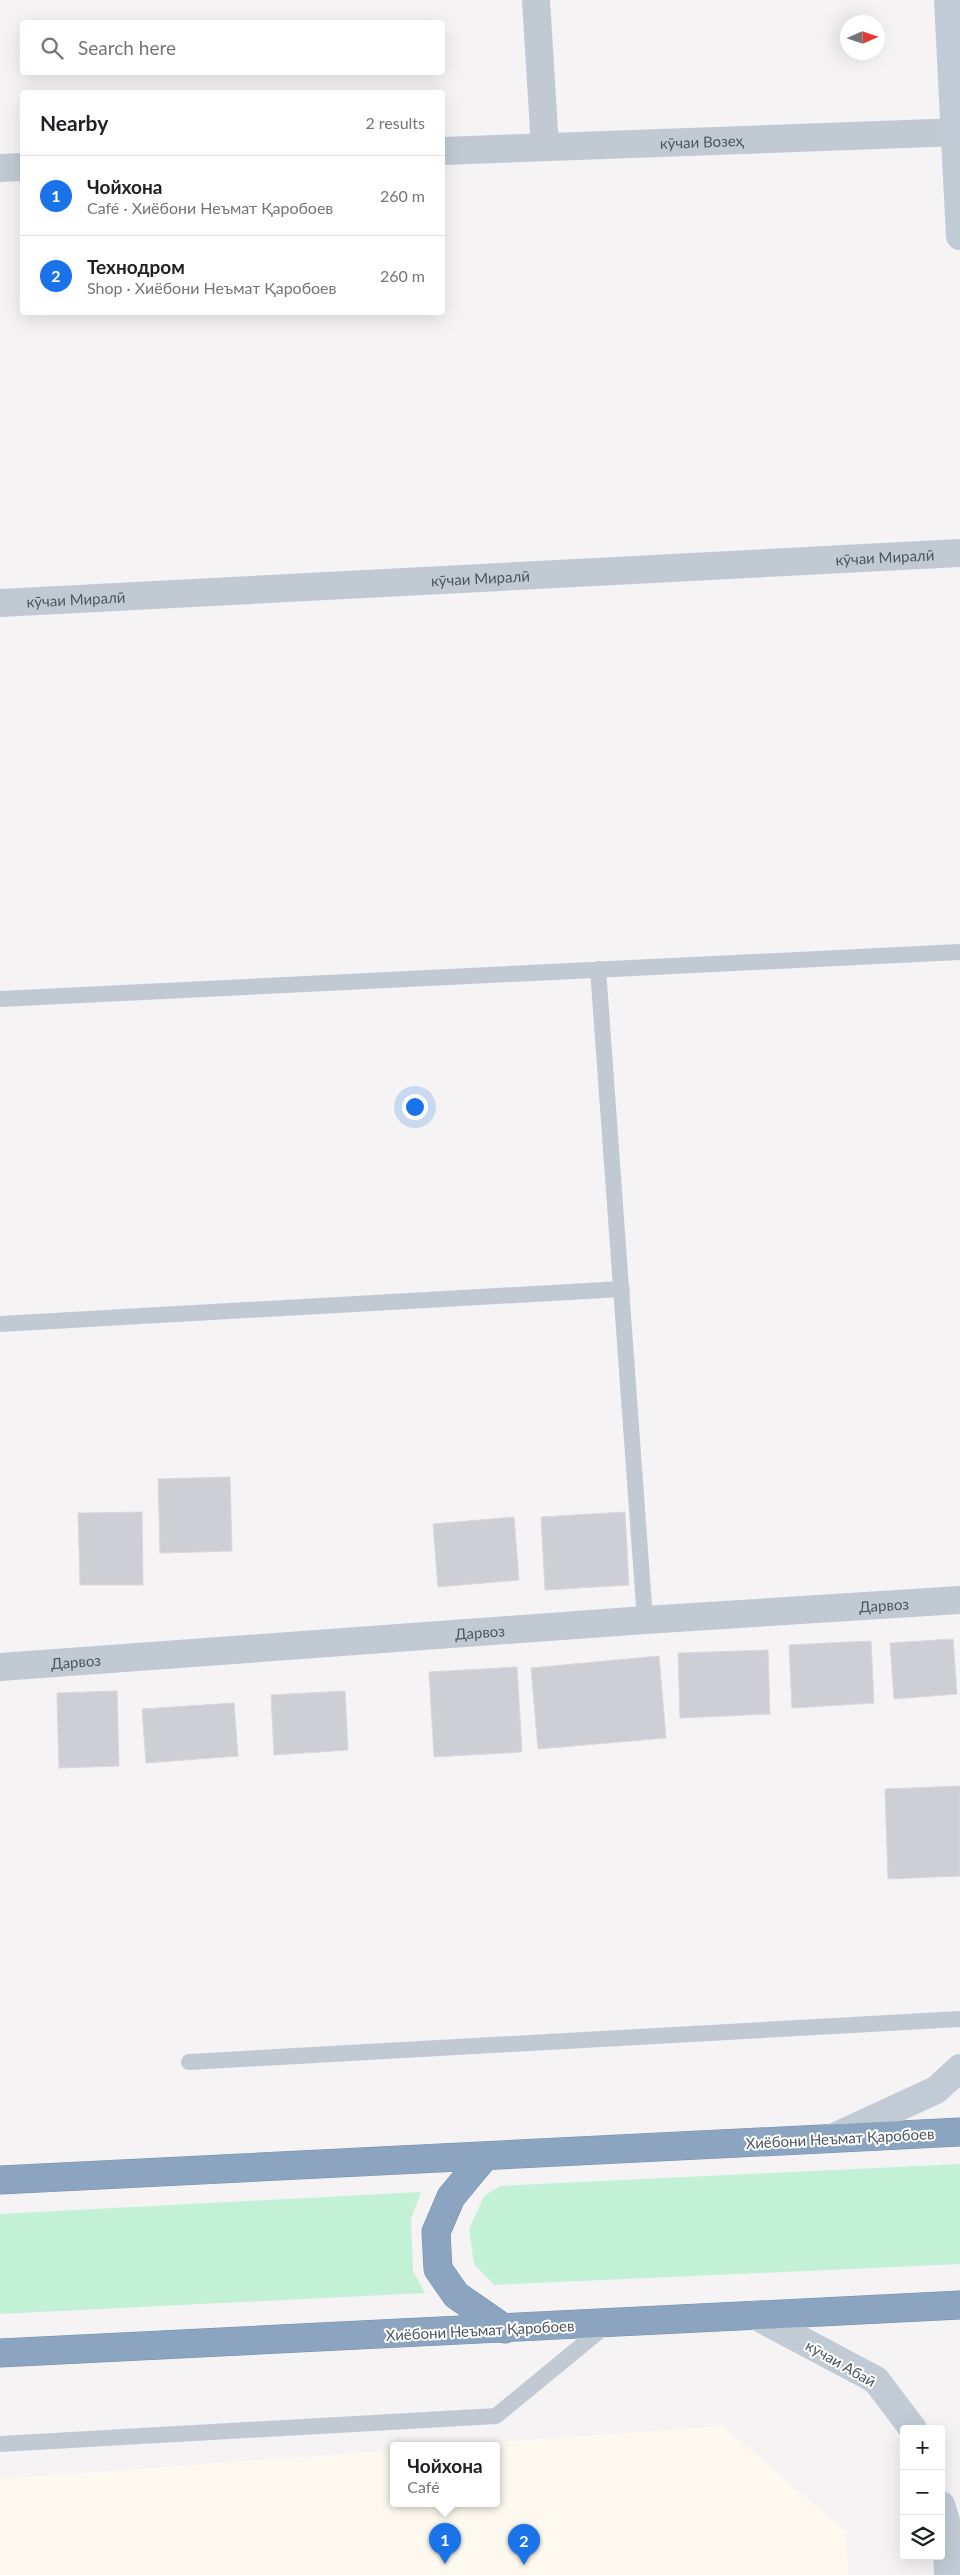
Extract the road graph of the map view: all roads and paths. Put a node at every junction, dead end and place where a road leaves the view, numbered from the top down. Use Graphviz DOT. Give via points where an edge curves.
graph roads {
  1 [pos="536,0"];
  2 [pos="948,0"];
  3 [pos="957,132"];
  4 [pos="545,147"];
  5 [pos="445,151"];
  6 [pos="20,167"];
  7 [pos="0,168"];
  8 [pos="960,236"];
  9 [pos="960,553"];
  10 [pos="0,602"];
  11 [pos="960,952"];
  12 [pos="598,969"];
  13 [pos="0,999"];
  14 [pos="622,1289"];
  15 [pos="0,1324"];
  16 [pos="960,1600"];
  17 [pos="645,1620"];
  18 [pos="0,1667"];
  19 [pos="960,2019"];
  20 [pos="189,2062"];
  21 [pos="960,2068"];
  22 [pos="960,2132"];
  23 [pos="832,2138"];
  24 [pos="486,2156"];
  25 [pos="0,2180"];
  26 [pos="960,2306"];
  27 [pos="754,2315"];
  28 [pos="609,2324"];
  29 [pos="505,2329"];
  30 [pos="0,2354"];
  31 [pos="910,2425"];
  32 [pos="0,2444"];
  33 [pos="944,2515"];
  34 [pos="948,2575"];
  1 -- 4 [label="street"];
  2 -- 3 [label="street"];
  3 -- 4 [label="street, кӯчаи Возеҳ"];
  3 -- 8 [label="street"];
  4 -- 5 [label="street, кӯчаи Возеҳ"];
  6 -- 7 [label="street"];
  9 -- 10 [label="street, кӯчаи Миралӣ"];
  11 -- 12 [label="lane"];
  12 -- 13 [label="lane"];
  12 -- 14 [label="lane"];
  14 -- 15 [label="lane"];
  14 -- 17 [label="lane"];
  16 -- 17 [label="street, Дарвоз"];
  17 -- 18 [label="street, Дарвоз"];
  19 -- 20 [label="lane"];
  21 -- 23 [label="street" via="936,2090"];
  22 -- 23 [label="highway, Хиёбони Неъмат Қаробоев"];
  23 -- 24 [label="highway, Хиёбони Неъмат Қаробоев"];
  24 -- 25 [label="highway, Хиёбони Неъмат Қаробоев"];
  24 -- 29 [label="highway" via="452,2197 436,2232 438,2269 456,2295"];
  26 -- 27 [label="highway, Хиёбони Неъмат Қаробоев"];
  27 -- 28 [label="highway, Хиёбони Неъмат Қаробоев"];
  27 -- 31 [label="street, кӯчаи Абаӣ" via="876,2380"];
  28 -- 29 [label="highway, Хиёбони Неъмат Қаробоев"];
  28 -- 32 [label="lane" via="496,2416"];
  29 -- 30 [label="highway, Хиёбони Неъмат Қаробоев"];
  33 -- 34 [label="street"];
}
